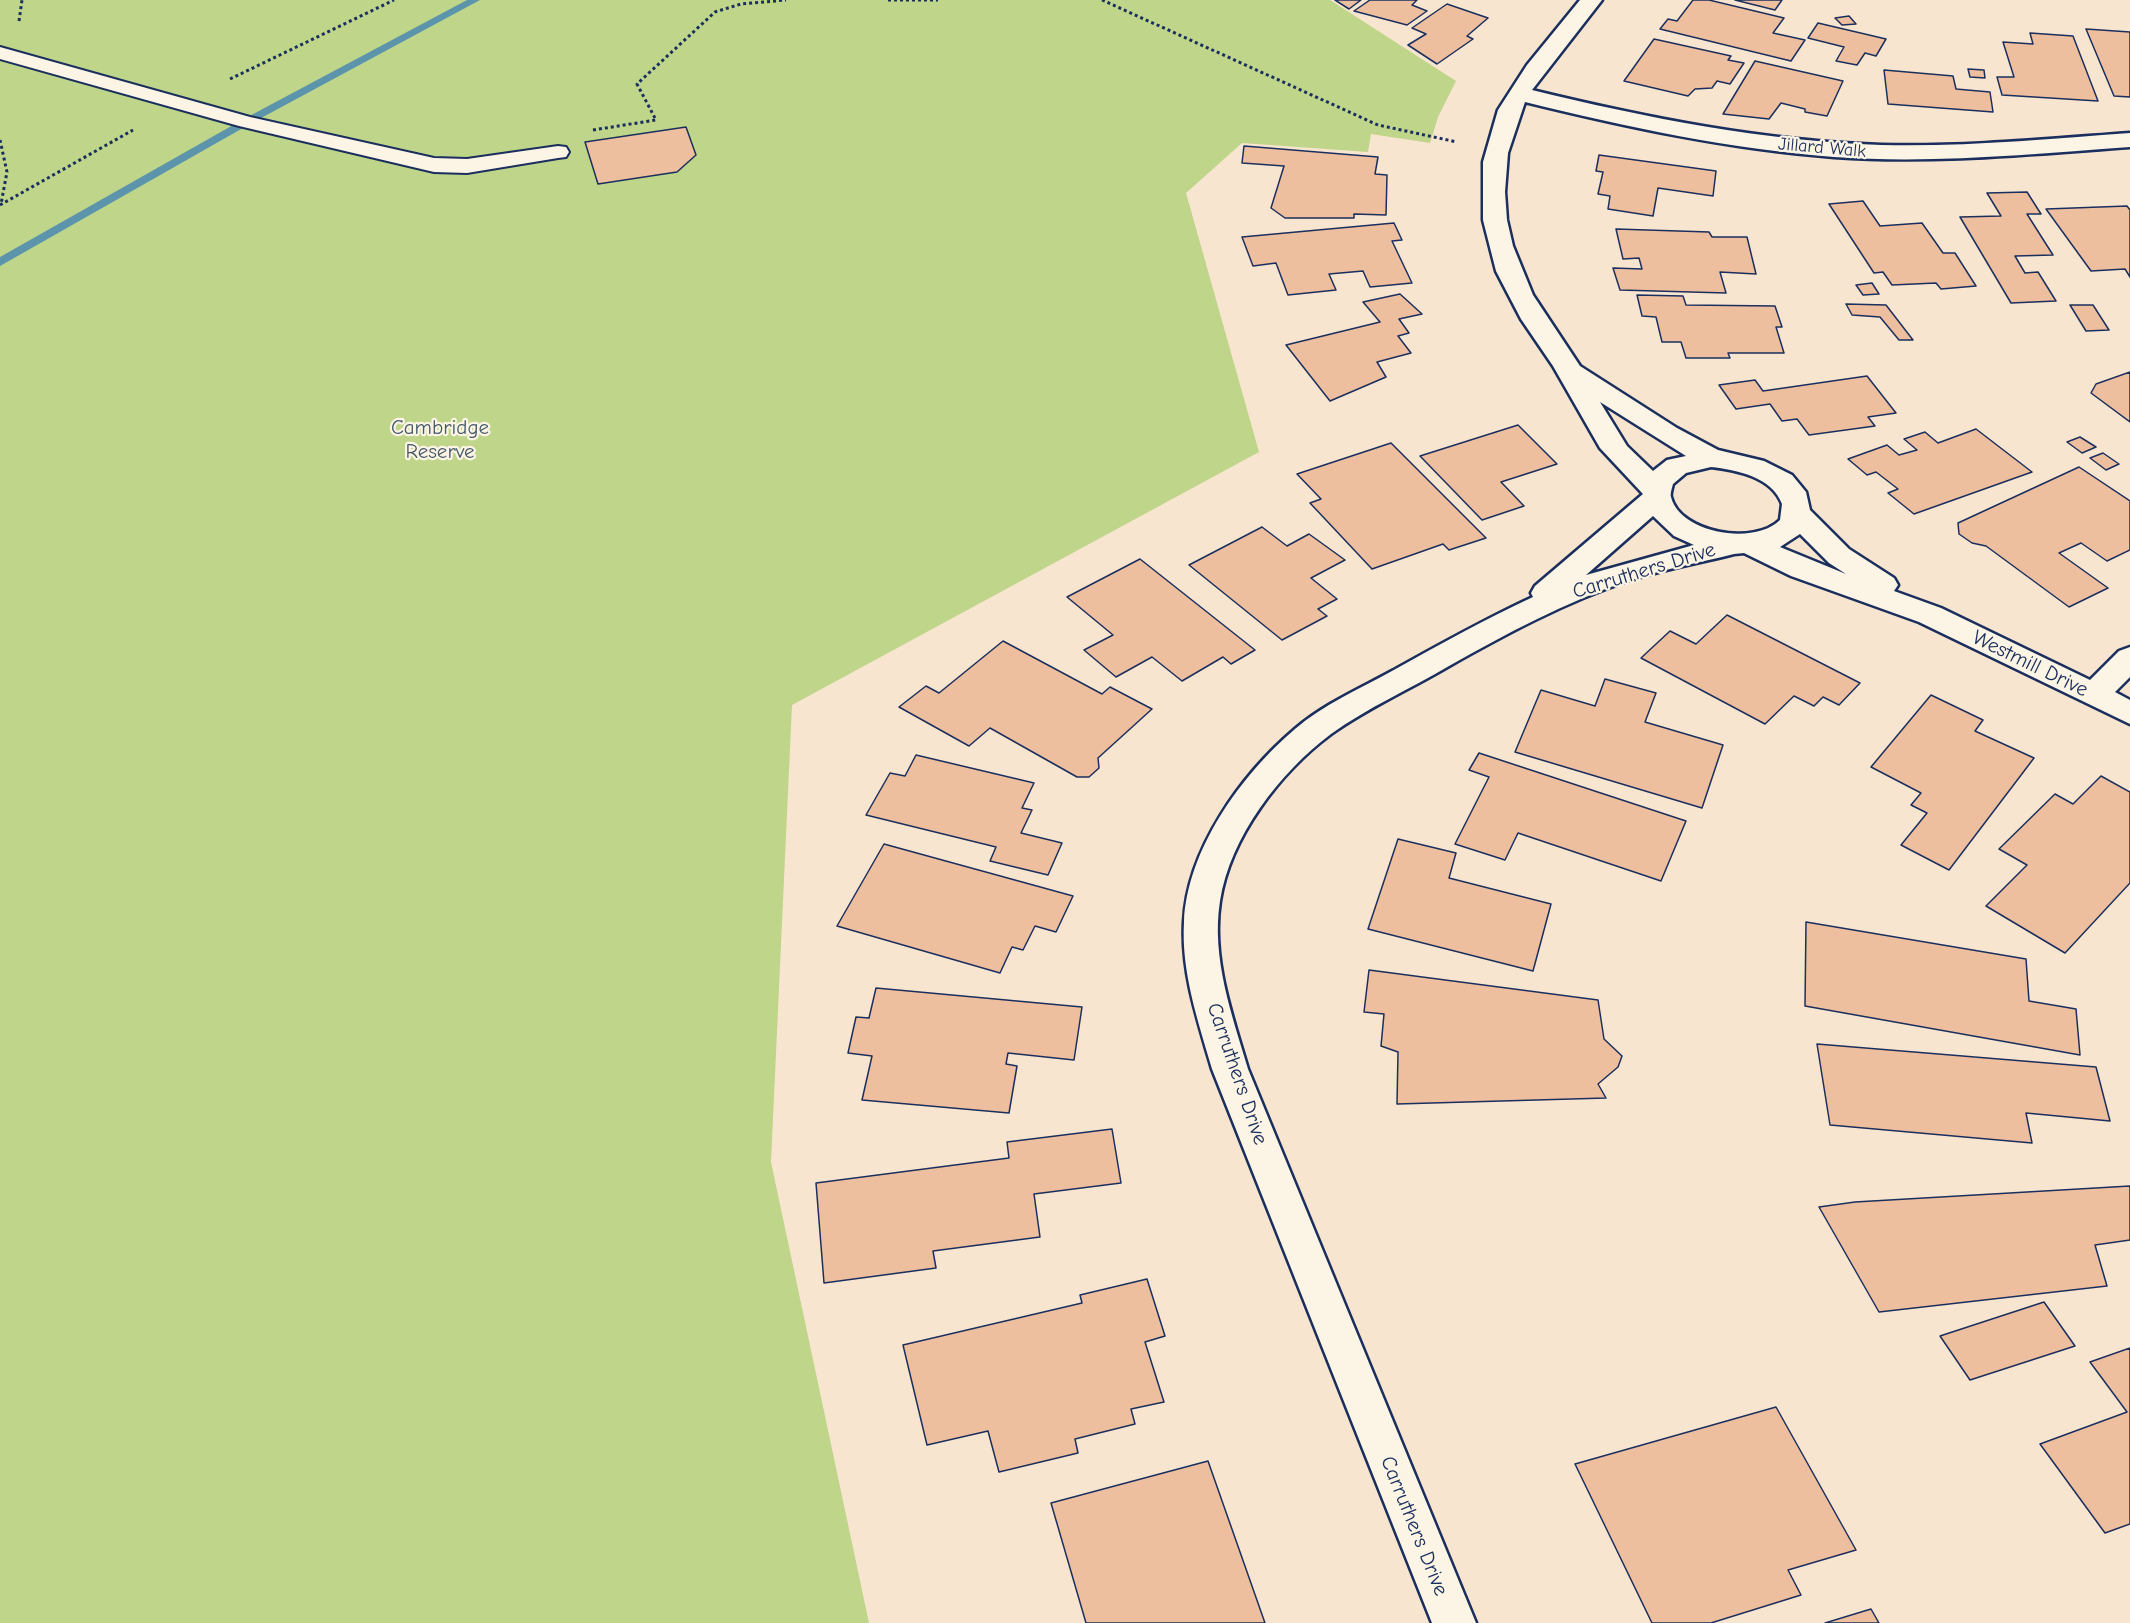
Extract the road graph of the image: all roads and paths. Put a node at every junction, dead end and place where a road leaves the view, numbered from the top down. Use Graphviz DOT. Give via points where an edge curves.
graph roads {
  1 [pos="786,0"];
  2 [pos="888,0"];
  3 [pos="938,0"];
  4 [pos="1102,0"];
  5 [pos="1591,0"];
  6 [pos="0,54"];
  7 [pos="1518,94"];
  8 [pos="587,131"];
  9 [pos="0,140"];
  10 [pos="2130,140"];
  11 [pos="1497,148"];
  12 [pos="558,152"];
  13 [pos="0,204"];
  14 [pos="1567,369"];
  15 [pos="1710,458"];
  16 [pos="1656,494"];
  17 [pos="1797,513"];
  18 [pos="1741,545"];
  19 [pos="1524,611"];
  20 [pos="1930,615"];
  21 [pos="2130,658"];
  22 [pos="2094,695"];
  23 [pos="2130,713"];
  24 [pos="1454,1623"];
  1 -- 8 [label="path" via="741,4 715,12 637,84 656,120"];
  2 -- 3 [label="path"];
  4 -- 11 [label="path" via="1378,124 1420,136"];
  5 -- 7 [label="street"];
  6 -- 12 [label="lane" via="256,125 434,165 467,166"];
  7 -- 10 [label="street, Jillard Walk" via="1738,140 1834,150 1930,152"];
  7 -- 11 [label="street"];
  9 -- 13 [label="path" via="8,179"];
  11 -- 14 [label="street" via="1492,188 1495,228 1504,260 1538,329"];
  14 -- 15 [label="street"];
  14 -- 16 [label="street" via="1618,453"];
  15 -- 16 [label="street" via="1673,467 1661,477"];
  15 -- 17 [label="street" via="1732,460 1771,474 1795,499"];
  16 -- 18 [label="street" via="1662,511 1682,528 1709,541"];
  16 -- 19 [label="street, Carruthers Drive" via="1618,533"];
  17 -- 18 [label="street" via="1783,534 1769,541"];
  17 -- 20 [label="street, Westmill Drive" via="1839,556"];
  18 -- 19 [label="street, Carruthers Drive" via="1617,574"];
  18 -- 20 [label="street, Westmill Drive"];
  19 -- 24 [label="street, Carruthers Drive" via="1330,719 1296,746 1258,788 1233,827 1203,900 1202,933 1211,1005 1230,1069"];
  20 -- 22 [label="street, Westmill Drive"];
  21 -- 22 [label="street"];
  22 -- 23 [label="street, Westmill Drive"];
}
